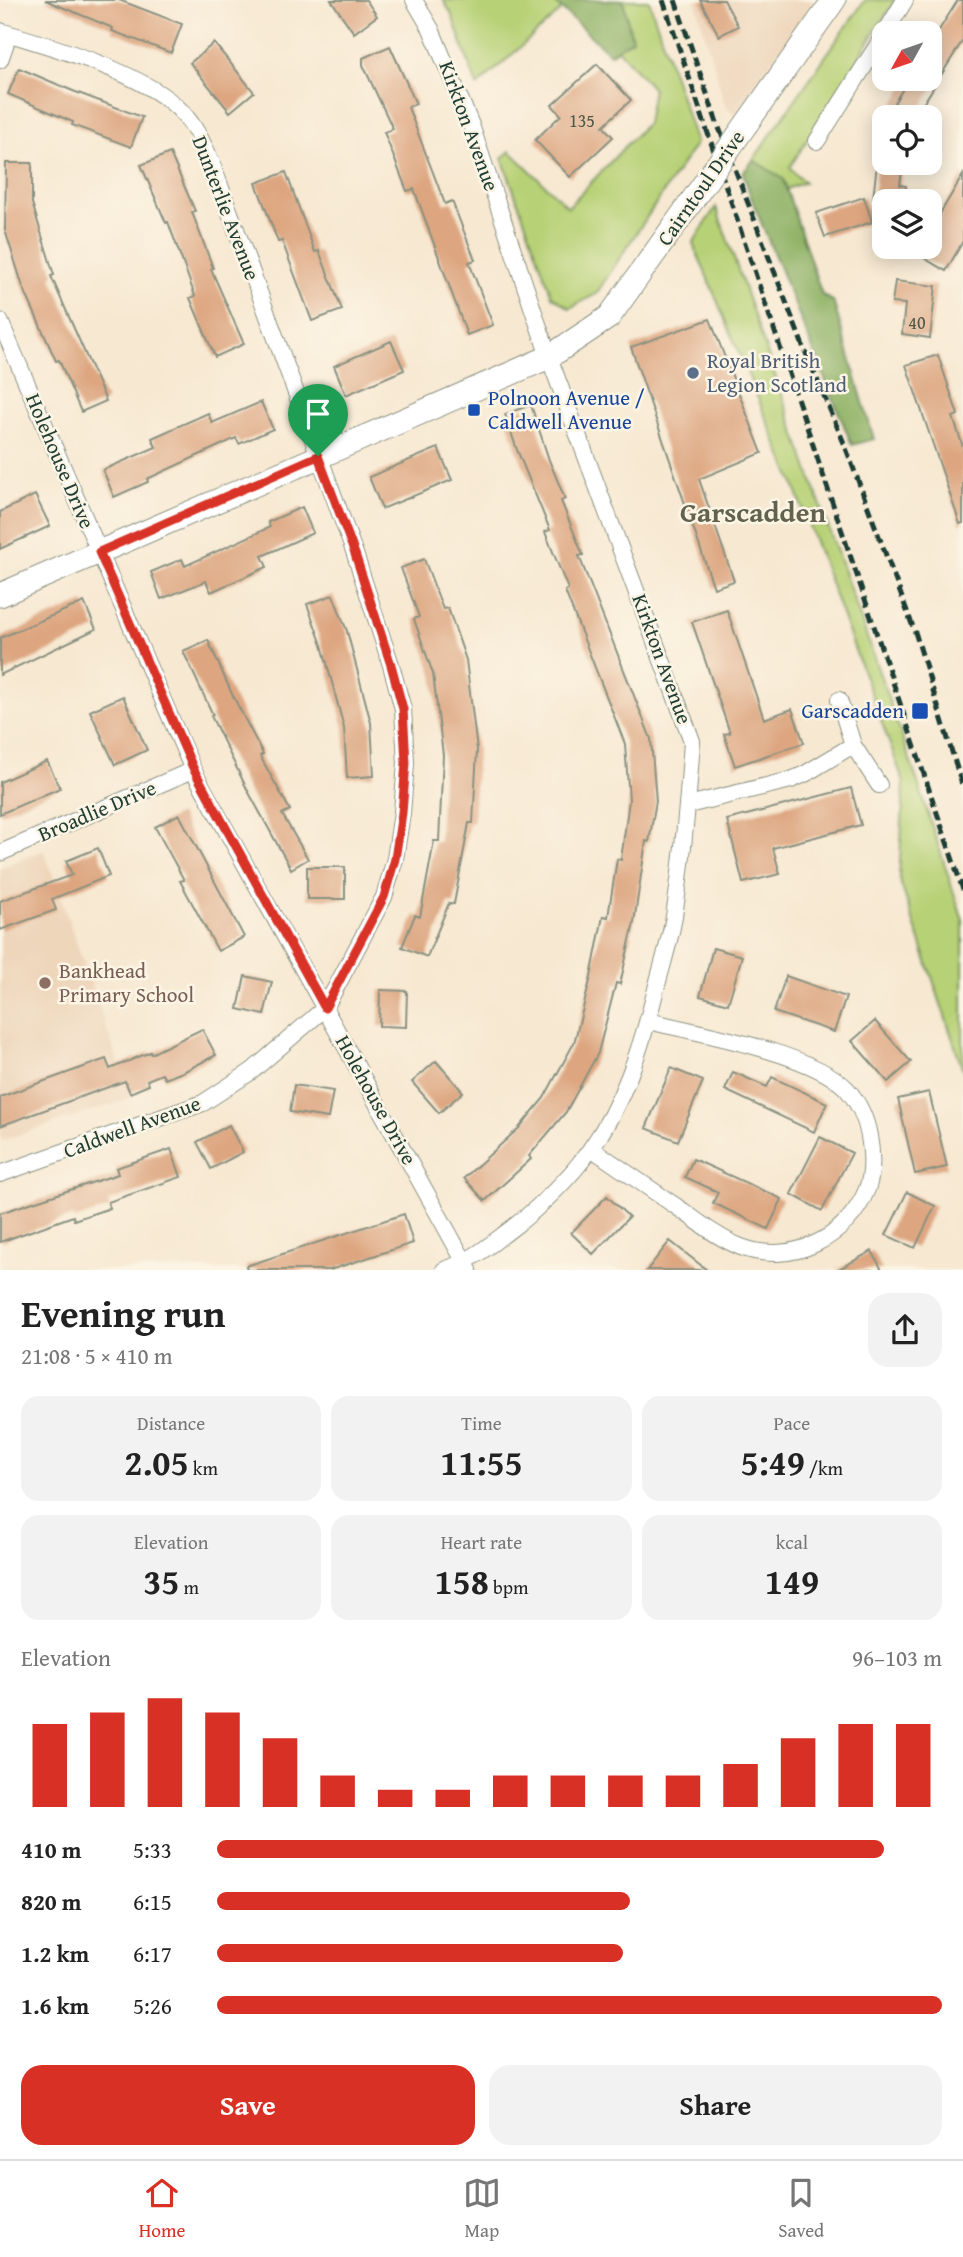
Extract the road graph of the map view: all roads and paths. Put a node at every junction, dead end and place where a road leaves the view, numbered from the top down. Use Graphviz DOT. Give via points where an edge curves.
graph roads {
  1 [pos="414,0"];
  2 [pos="834,0"];
  3 [pos="905,0"];
  4 [pos="892,21"];
  5 [pos="4,32"];
  6 [pos="872,53"];
  7 [pos="0,60"];
  8 [pos="817,141"];
  9 [pos="0,321"];
  10 [pos="550,357"];
  11 [pos="318,456"];
  12 [pos="99,552"];
  13 [pos="0,595"];
  14 [pos="839,700"];
  15 [pos="853,745"];
  16 [pos="194,770"];
  17 [pos="879,785"];
  18 [pos="688,805"];
  19 [pos="0,853"];
  20 [pos="325,1008"];
  21 [pos="648,1021"];
  22 [pos="591,1148"];
  23 [pos="0,1174"];
  24 [pos="468,1266"];
  25 [pos="444,1270"];
  1 -- 10 [label="street, Kirkton Avenue" via="432,29 471,125"];
  2 -- 10 [label="street, Cairntoul Drive, bridge" via="609,317"];
  3 -- 4 [label="street"];
  5 -- 7 [label="street"];
  5 -- 11 [label="street, Dunterlie Avenue" via="99,64 158,92 199,134"];
  6 -- 8 [label="street"];
  9 -- 12 [label="street, Holehouse Drive"];
  10 -- 11 [label="street, Cairntoul Drive"];
  10 -- 18 [label="street, Kirkton Avenue" via="692,741"];
  11 -- 12 [label="street, Cairntoul Drive"];
  11 -- 20 [label="street, Caldwell Avenue" via="391,665 403,709 406,763 397,848 384,897"];
  12 -- 13 [label="street, Cairntoul Drive"];
  12 -- 16 [label="street, Holehouse Drive"];
  14 -- 15 [label="street"];
  15 -- 17 [label="street"];
  15 -- 18 [label="street" via="791,780"];
  16 -- 19 [label="street, Broadlie Drive"];
  16 -- 20 [label="street, Holehouse Drive"];
  18 -- 21 [label="street, Kirkton Avenue" via="674,918"];
  20 -- 23 [label="street, Caldwell Avenue" via="252,1071 203,1103"];
  20 -- 24 [label="street, Holehouse Drive"];
  21 -- 22 [label="street, Kirkton Avenue" via="618,1101"];
  21 -- 22 [label="street" via="779,1054 846,1088 863,1112 868,1131 872,1153 868,1187 839,1229 792,1253 769,1253 741,1247 712,1231"];
  22 -- 24 [label="street, Kirkton Avenue" via="565,1181"];
  24 -- 25 [label="street, Kirkton Avenue"];
}
